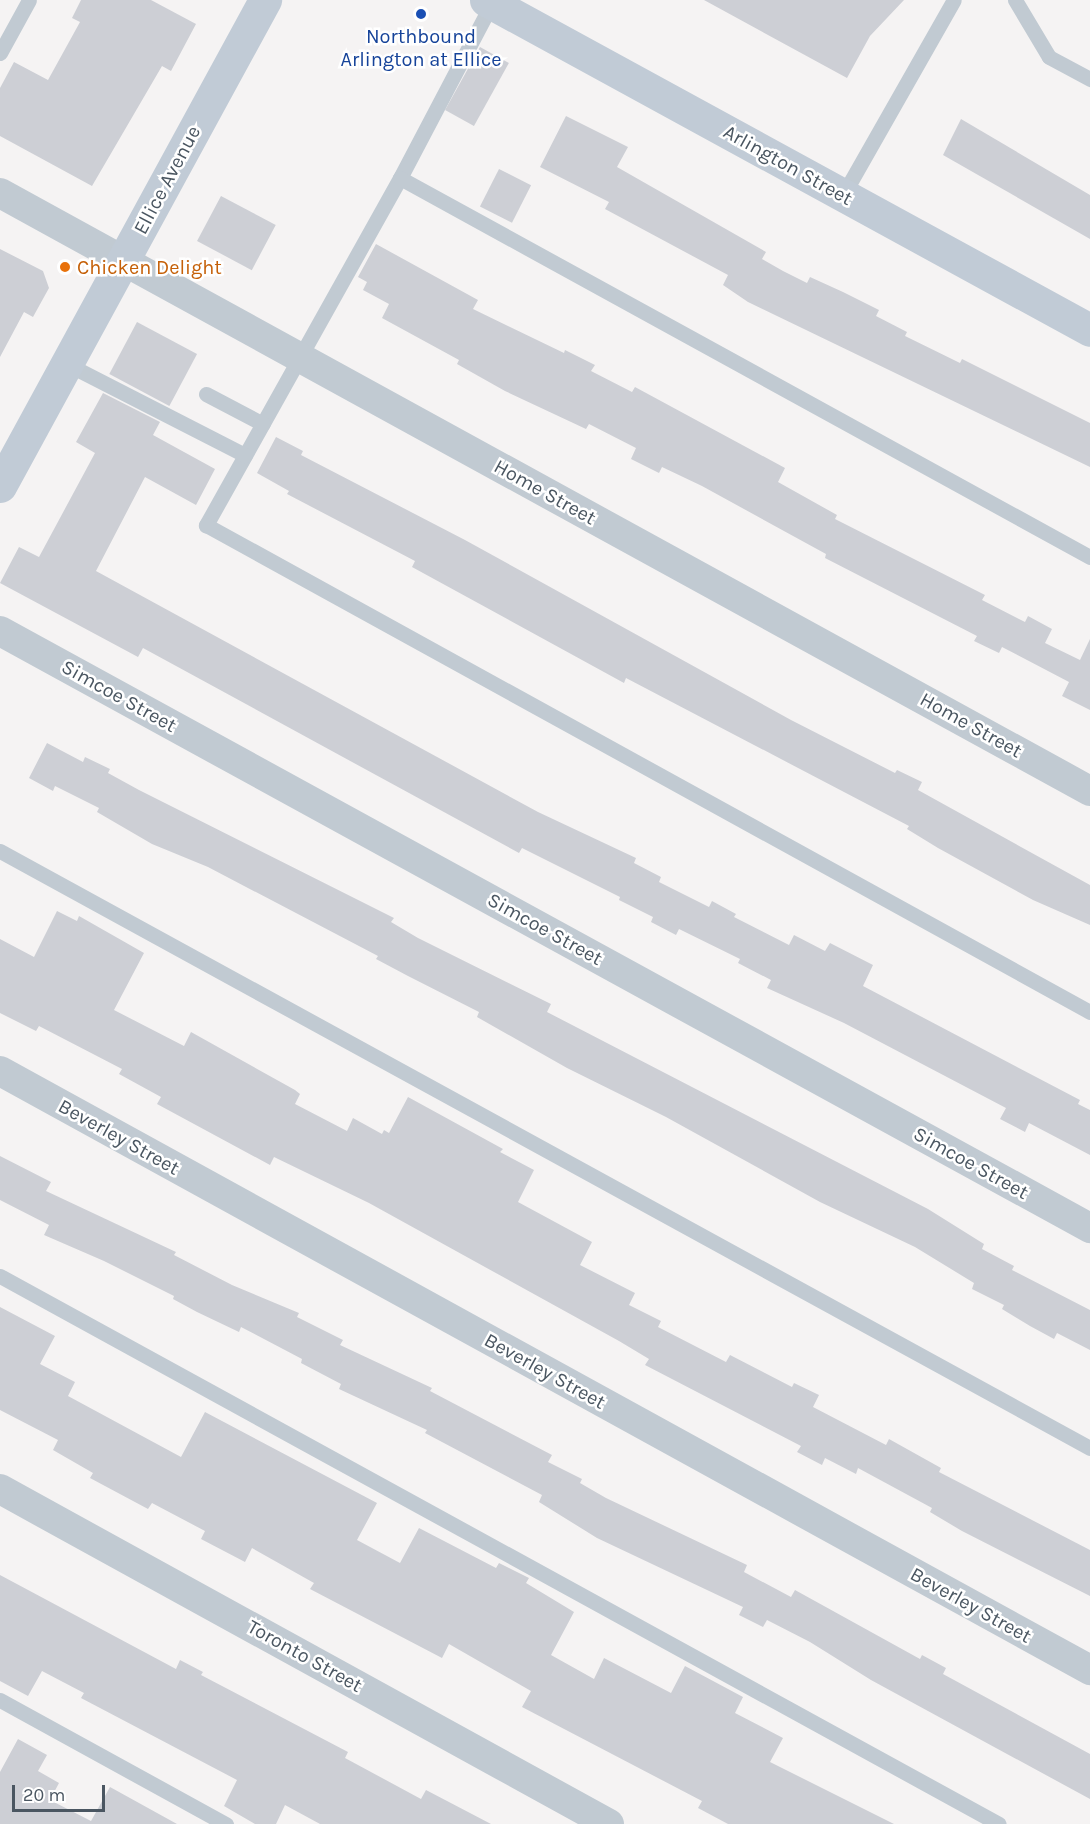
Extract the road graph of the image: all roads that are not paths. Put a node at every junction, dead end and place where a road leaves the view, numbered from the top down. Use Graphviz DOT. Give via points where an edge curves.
graph roads {
  1 [pos="28,0"];
  2 [pos="265,0"];
  3 [pos="954,0"];
  4 [pos="1015,0"];
  5 [pos="490,1"];
  6 [pos="0,53"];
  7 [pos="1090,80"];
  8 [pos="400,178"];
  9 [pos="0,193"];
  10 [pos="843,195"];
  11 [pos="123,261"];
  12 [pos="1090,330"];
  13 [pos="301,358"];
  14 [pos="67,364"];
  15 [pos="206,394"];
  16 [pos="263,424"];
  17 [pos="245,455"];
  18 [pos="0,486"];
  19 [pos="1090,557"];
  20 [pos="0,631"];
  21 [pos="1090,791"];
  22 [pos="0,851"];
  23 [pos="1090,1012"];
  24 [pos="0,1071"];
  25 [pos="1090,1228"];
  26 [pos="0,1276"];
  27 [pos="1090,1448"];
  28 [pos="0,1489"];
  29 [pos="1090,1670"];
  30 [pos="0,1700"];
  31 [pos="226,1824"];
  32 [pos="609,1824"];
  33 [pos="999,1824"];
  1 -- 6 [label="lane"];
  2 -- 11 [label="main road, Ellice Avenue"];
  3 -- 10 [label="lane"];
  4 -- 7 [label="lane" via="1049,57"];
  5 -- 8 [label="lane"];
  5 -- 10 [label="main road, Arlington Street"];
  8 -- 13 [label="lane"];
  8 -- 19 [label="lane"];
  9 -- 11 [label="street, Home Street"];
  10 -- 12 [label="main road, Arlington Street"];
  11 -- 13 [label="street, Home Street"];
  11 -- 14 [label="main road, Ellice Avenue"];
  13 -- 16 [label="lane"];
  13 -- 21 [label="street, Home Street"];
  14 -- 17 [label="lane"];
  14 -- 18 [label="main road, Ellice Avenue"];
  15 -- 16 [label="lane"];
  16 -- 17 [label="lane"];
  17 -- 23 [label="lane" via="206,525"];
  20 -- 25 [label="street, Simcoe Street"];
  22 -- 27 [label="lane"];
  24 -- 29 [label="street, Beverley Street"];
  26 -- 33 [label="lane"];
  28 -- 32 [label="street, Toronto Street"];
  30 -- 31 [label="lane"];
}
